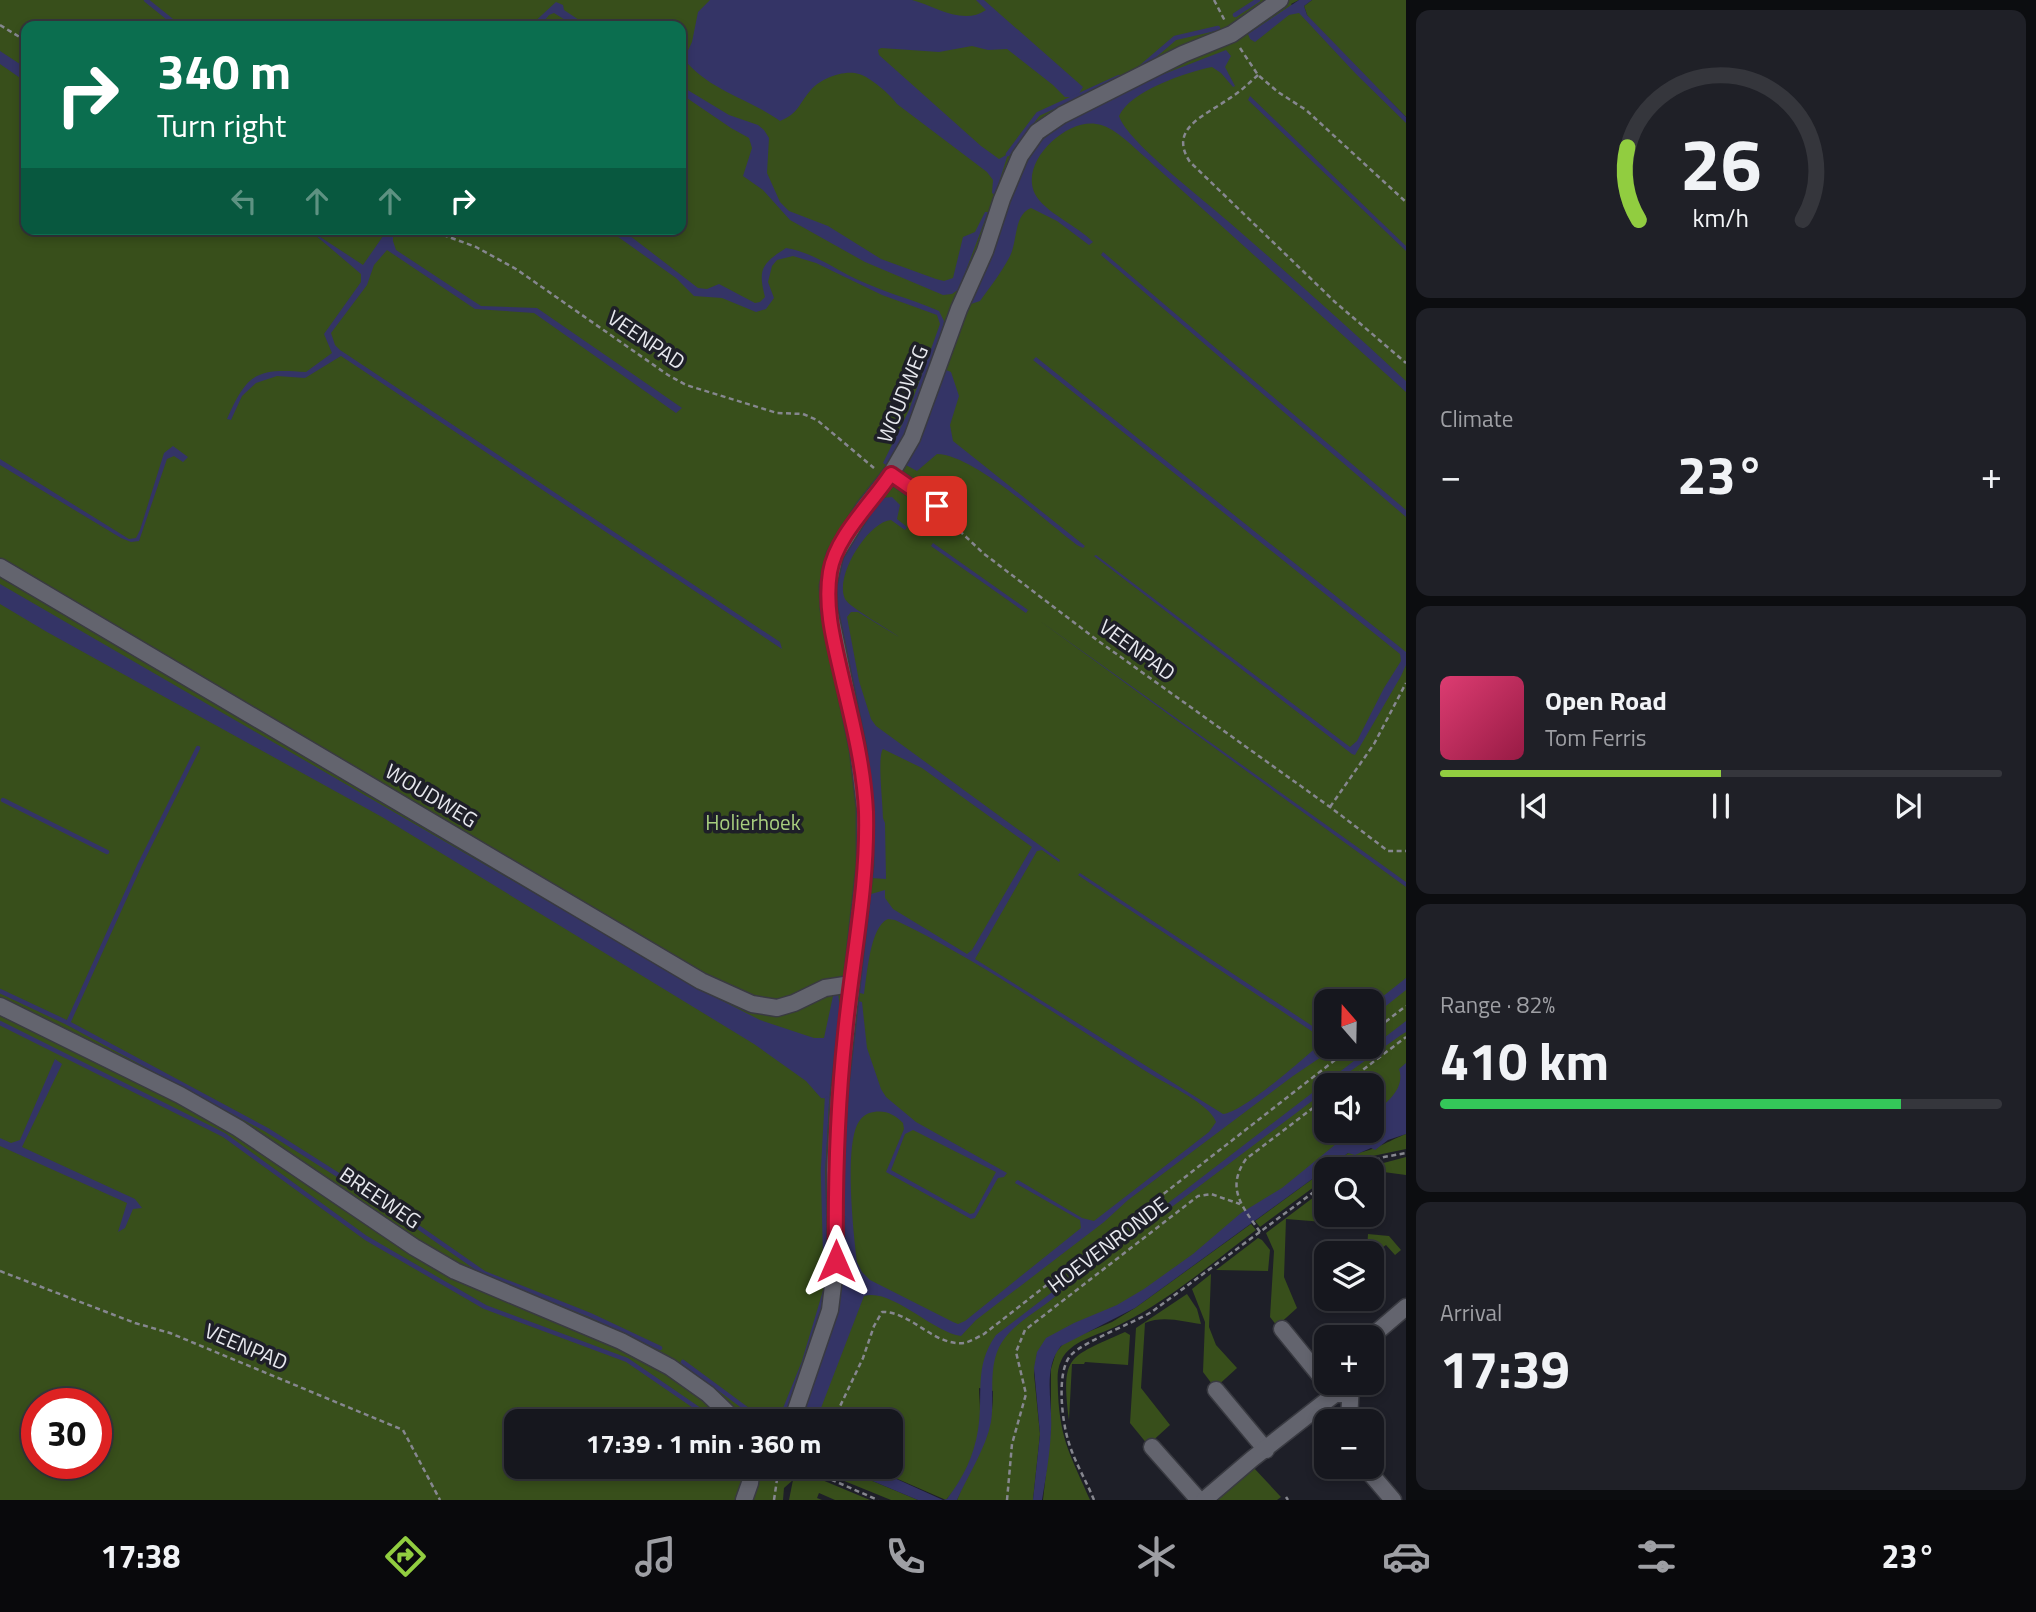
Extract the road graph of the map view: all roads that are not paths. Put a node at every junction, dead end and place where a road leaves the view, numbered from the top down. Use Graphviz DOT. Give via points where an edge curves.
graph roads {
  1 [pos="1280,0"];
  2 [pos="890,477"];
  3 [pos="937,506"];
  4 [pos="0,567"];
  5 [pos="851,984"];
  6 [pos="0,1006"];
  7 [pos="1406,1307"];
  8 [pos="1384,1326"];
  9 [pos="1282,1329"];
  10 [pos="1314,1360"];
  11 [pos="1216,1390"];
  12 [pos="1339,1395"];
  13 [pos="724,1409"];
  14 [pos="796,1409"];
  15 [pos="1152,1447"];
  16 [pos="1266,1450"];
  17 [pos="750,1479"];
  18 [pos="1375,1479"];
  19 [pos="744,1500"];
  20 [pos="1202,1500"];
  21 [pos="1393,1500"];
  1 -- 2 [label="street, WOUDWEG" via="1232,34 1183,54 1037,132 1016,167 912,438"];
  2 -- 3 [label="street"];
  2 -- 5 [label="street, WOUDWEG" via="835,555 828,586 831,629 866,808 865,865"];
  4 -- 5 [label="street, WOUDWEG" via="701,981 752,1004 777,1008 825,988"];
  5 -- 14 [label="street, WOUDWEG" via="839,1095 836,1261 830,1310"];
  6 -- 13 [label="street, BREEWEG" via="238,1128 455,1271 621,1341 670,1367"];
  7 -- 8 [label="street"];
  9 -- 10 [label="street"];
  11 -- 16 [label="street"];
  12 -- 16 [label="street"];
  15 -- 20 [label="street"];
  16 -- 20 [label="street"];
  17 -- 19 [label="street"];
  18 -- 21 [label="street"];
}
